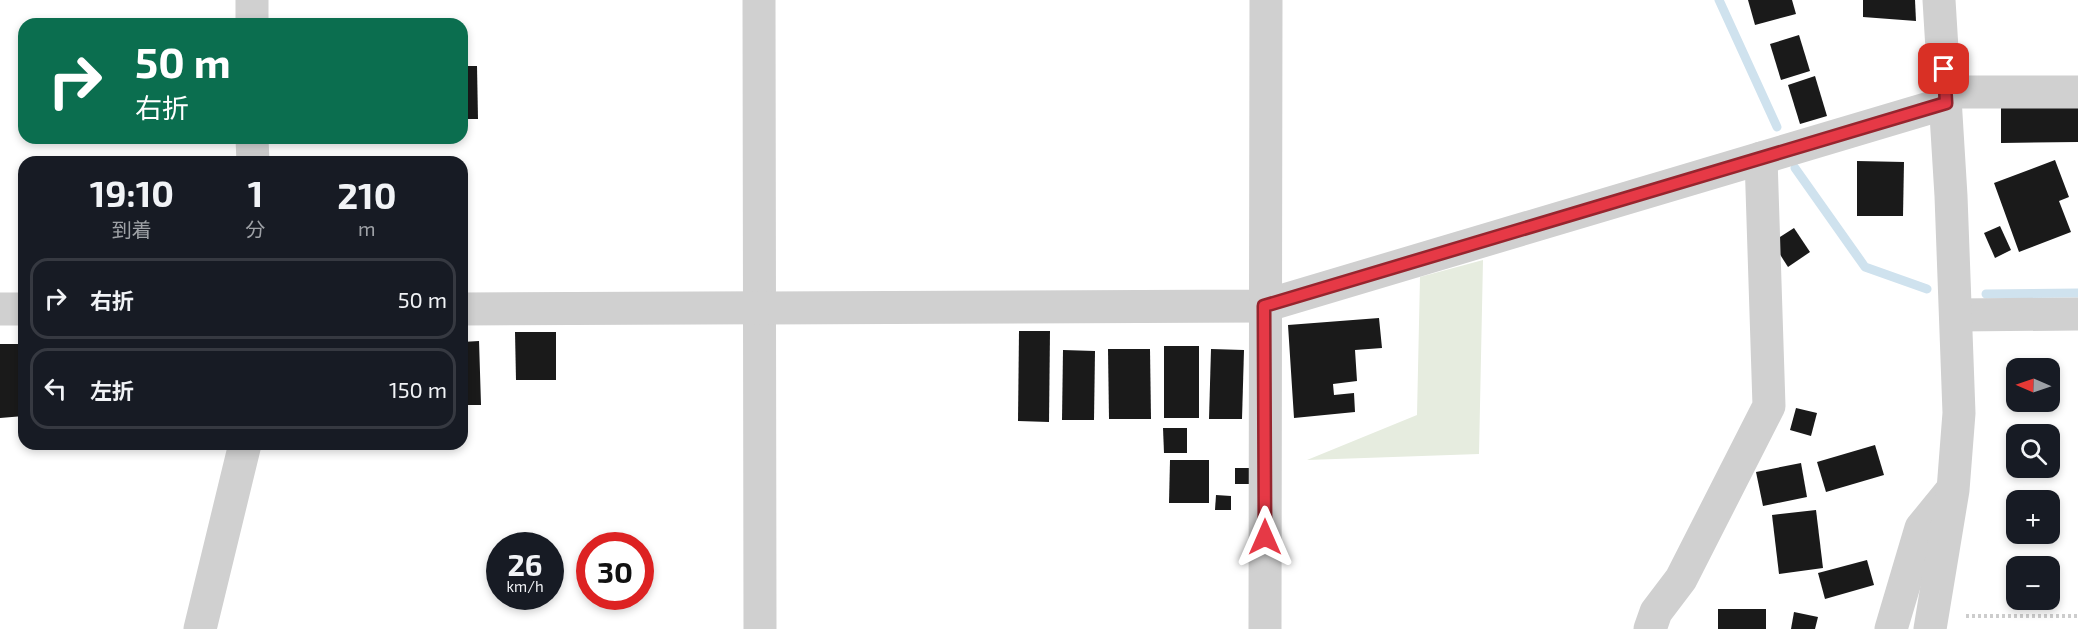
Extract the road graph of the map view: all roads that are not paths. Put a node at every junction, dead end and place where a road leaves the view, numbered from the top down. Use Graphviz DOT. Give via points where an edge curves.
graph roads {
  1 [pos="252,0"];
  2 [pos="759,0"];
  3 [pos="1266,0"];
  4 [pos="1939,0"];
  5 [pos="252,18"];
  6 [pos="2078,92"];
  7 [pos="1945,97"];
  8 [pos="1761,158"];
  9 [pos="1264,306"];
  10 [pos="0,309"];
  11 [pos="18,309"];
  12 [pos="468,309"];
  13 [pos="758,309"];
  14 [pos="2078,314"];
  15 [pos="1956,315"];
  16 [pos="244,450"];
  17 [pos="1953,490"];
  18 [pos="1931,623"];
  19 [pos="200,629"];
  20 [pos="760,629"];
  21 [pos="1265,629"];
  22 [pos="1650,629"];
  23 [pos="1891,629"];
  1 -- 5 [label="street"];
  2 -- 13 [label="street"];
  3 -- 9 [label="street"];
  4 -- 7 [label="street"];
  6 -- 7 [label="street"];
  7 -- 8 [label="street"];
  7 -- 15 [label="street"];
  8 -- 9 [label="street"];
  8 -- 22 [label="street" via="1768,406 1681,579 1656,612"];
  9 -- 13 [label="street"];
  9 -- 21 [label="street"];
  10 -- 11 [label="street"];
  12 -- 13 [label="street"];
  13 -- 20 [label="street"];
  14 -- 15 [label="street"];
  15 -- 17 [label="street" via="1959,413"];
  16 -- 19 [label="street"];
  17 -- 18 [label="street"];
  17 -- 23 [label="street" via="1921,528"];
}
